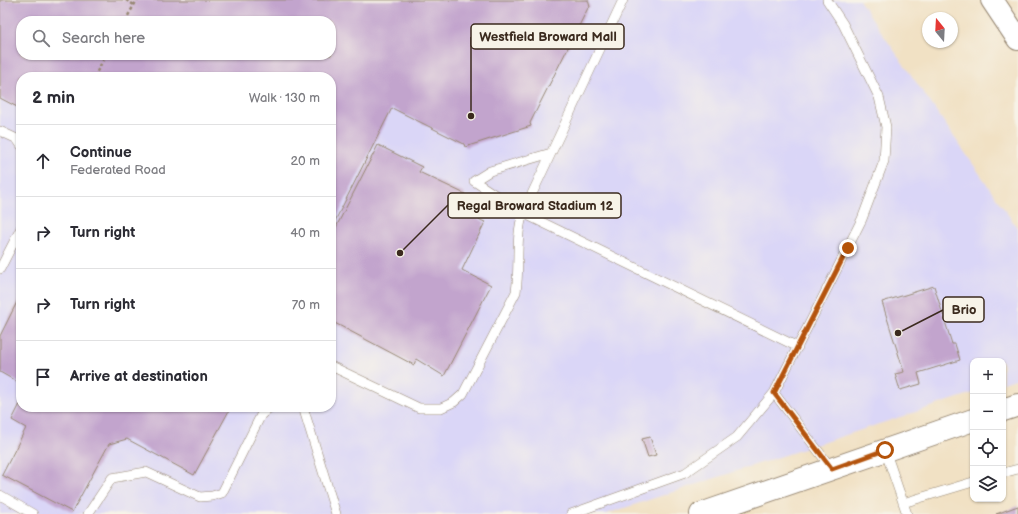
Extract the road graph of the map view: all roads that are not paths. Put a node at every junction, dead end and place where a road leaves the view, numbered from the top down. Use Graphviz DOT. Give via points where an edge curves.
graph roads {
  1 [pos="623,0"];
  2 [pos="827,0"];
  3 [pos="992,0"];
  4 [pos="1018,39"];
  5 [pos="0,131"];
  6 [pos="16,139"];
  7 [pos="551,153"];
  8 [pos="523,213"];
  9 [pos="16,238"];
  10 [pos="0,269"];
  11 [pos="798,348"];
  12 [pos="336,368"];
  13 [pos="774,393"];
  14 [pos="1018,405"];
  15 [pos="1006,409"];
  16 [pos="264,412"];
  17 [pos="305,412"];
  18 [pos="970,421"];
  19 [pos="885,450"];
  20 [pos="1018,468"];
  21 [pos="832,469"];
  22 [pos="1006,472"];
  23 [pos="970,483"];
  24 [pos="0,496"];
  25 [pos="903,503"];
  26 [pos="34,514"];
  27 [pos="88,514"];
  28 [pos="336,514"];
  29 [pos="571,514"];
  30 [pos="700,514"];
  31 [pos="907,514"];
  1 -- 7 [label="lane"];
  2 -- 11 [label="lane" via="843,24 879,97 886,127 884,161 862,219"];
  3 -- 4 [label="street"];
  5 -- 6 [label="lane"];
  7 -- 8 [label="lane"];
  7 -- 8 [label="lane" via="490,171 474,181"];
  8 -- 11 [label="lane"];
  8 -- 12 [label="lane" via="518,227 516,292 463,394 454,402 440,408 419,408"];
  9 -- 10 [label="lane"];
  11 -- 13 [label="lane"];
  13 -- 21 [label="lane"];
  13 -- 29 [label="lane" via="737,437 685,473"];
  14 -- 15 [label="street"];
  16 -- 27 [label="lane" via="222,493 200,496 146,472 134,473 112,478"];
  17 -- 28 [label="lane"];
  18 -- 19 [label="street"];
  19 -- 21 [label="street"];
  19 -- 25 [label="lane"];
  20 -- 22 [label="lane"];
  21 -- 30 [label="street"];
  23 -- 25 [label="lane"];
  24 -- 26 [label="lane"];
  25 -- 31 [label="lane"];
}
